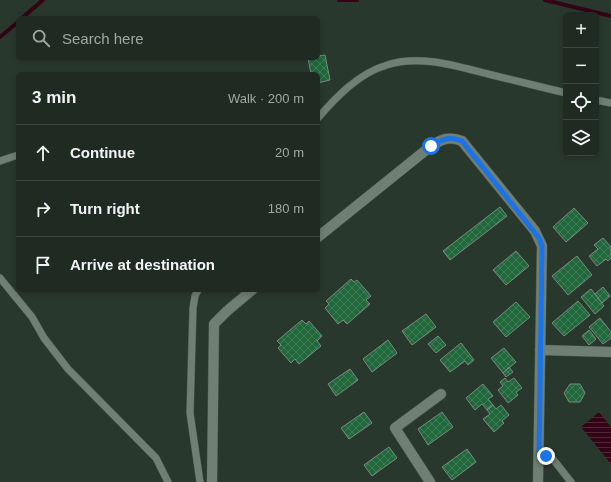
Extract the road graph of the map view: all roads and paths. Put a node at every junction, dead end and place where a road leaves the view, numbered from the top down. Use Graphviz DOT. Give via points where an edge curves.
graph roads {
  1 [pos="563,92"];
  2 [pos="599,101"];
  3 [pos="611,104"];
  4 [pos="320,116"];
  5 [pos="16,156"];
  6 [pos="0,161"];
  7 [pos="320,235"];
  8 [pos="0,278"];
  9 [pos="197,292"];
  10 [pos="250,292"];
  11 [pos="540,350"];
  12 [pos="611,352"];
  13 [pos="442,394"];
  14 [pos="539,455"];
  15 [pos="168,482"];
  16 [pos="200,482"];
  17 [pos="212,482"];
  18 [pos="430,482"];
  19 [pos="538,482"];
  20 [pos="571,482"];
  1 -- 4 [label="lane" via="460,67 427,61 401,62 386,65 361,78 338,96"];
  2 -- 3 [label="lane"];
  5 -- 6 [label="lane"];
  7 -- 11 [label="street" via="431,146 443,139 453,138 462,141 539,238 542,246"];
  8 -- 15 [label="lane" via="32,317 44,338 68,369 156,458"];
  9 -- 16 [label="lane" via="193,308 190,413"];
  10 -- 17 [label="street" via="214,324"];
  11 -- 12 [label="street"];
  11 -- 14 [label="street"];
  13 -- 18 [label="street" via="395,428"];
  14 -- 19 [label="street"];
  14 -- 20 [label="lane" via="552,458"];
}
